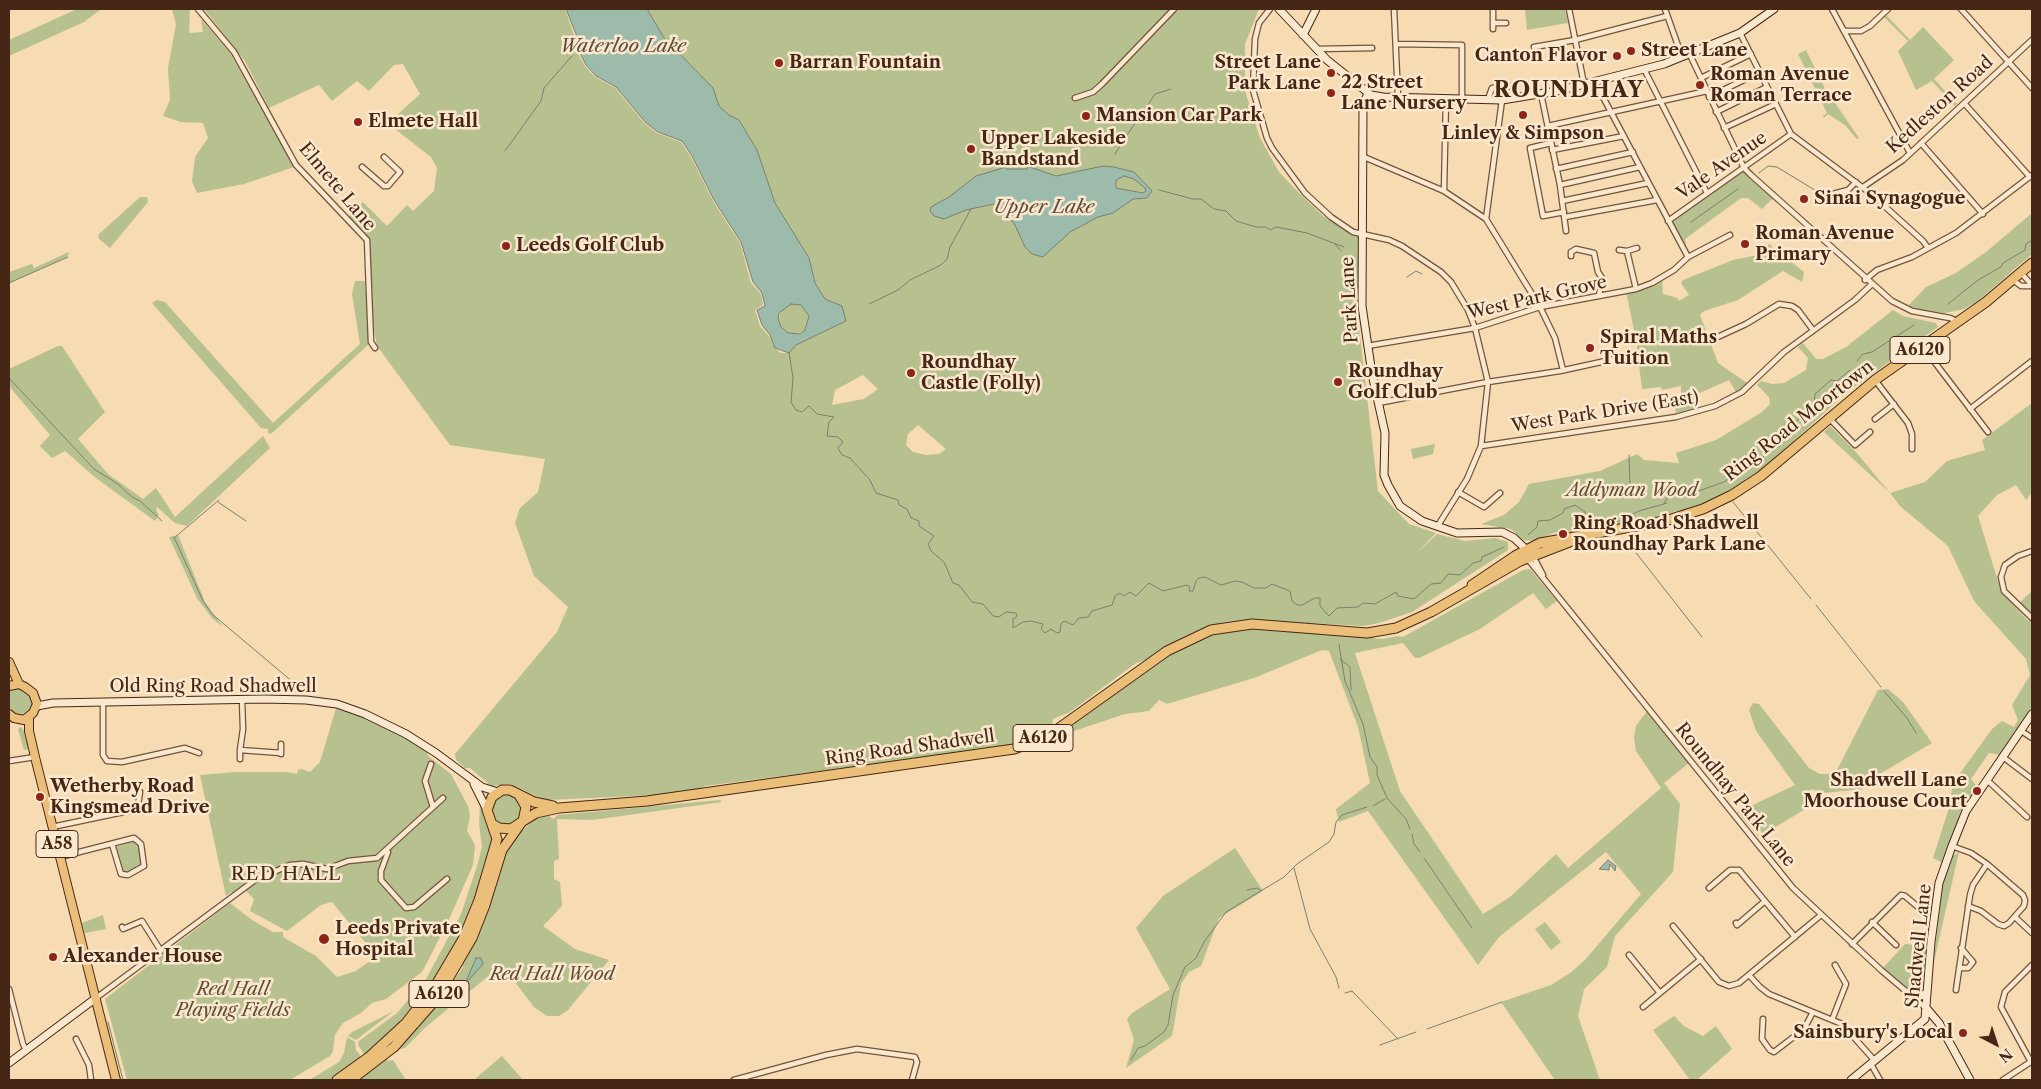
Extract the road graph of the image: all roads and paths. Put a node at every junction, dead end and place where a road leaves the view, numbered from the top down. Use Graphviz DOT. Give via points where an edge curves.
graph roads {
  1 [pos="198,9"];
  2 [pos="1174,9"];
  3 [pos="1270,9"];
  4 [pos="1279,9"];
  5 [pos="1316,9"];
  6 [pos="1394,9"];
  7 [pos="1492,9"];
  8 [pos="1569,9"];
  9 [pos="1665,9"];
  10 [pos="1832,9"];
  11 [pos="1888,9"];
  12 [pos="1961,9"];
  13 [pos="1772,10"];
  14 [pos="1667,16"];
  15 [pos="1493,23"];
  16 [pos="1506,23"];
  17 [pos="1493,29"];
  18 [pos="1845,31"];
  19 [pos="1740,32"];
  20 [pos="1304,35"];
  21 [pos="1575,40"];
  22 [pos="2032,40"];
  23 [pos="1396,44"];
  24 [pos="1534,47"];
  25 [pos="1372,48"];
  26 [pos="1317,49"];
  27 [pos="1751,54"];
  28 [pos="1690,55"];
  29 [pos="1682,58"];
  30 [pos="2009,61"];
  31 [pos="1644,69"];
  32 [pos="1760,72"];
  33 [pos="1701,78"];
  34 [pos="1595,82"];
  35 [pos="1584,84"];
  36 [pos="1767,87"];
  37 [pos="2032,88"];
  38 [pos="1707,91"];
  39 [pos="1368,93"];
  40 [pos="1541,94"];
  41 [pos="1398,97"];
  42 [pos="1709,97"];
  43 [pos="1075,98"];
  44 [pos="1446,98"];
  45 [pos="1462,98"];
  46 [pos="1516,98"];
  47 [pos="1488,99"];
  48 [pos="1502,100"];
  49 [pos="1660,102"];
  50 [pos="1964,103"];
  51 [pos="1776,104"];
  52 [pos="1716,112"];
  53 [pos="1613,113"];
  54 [pos="1548,126"];
  55 [pos="1724,128"];
  56 [pos="1792,134"];
  57 [pos="1624,136"];
  58 [pos="1551,143"];
  59 [pos="1920,144"];
  60 [pos="1552,150"];
  61 [pos="1633,152"];
  62 [pos="1910,153"];
  63 [pos="384,157"];
  64 [pos="1364,157"];
  65 [pos="362,167"];
  66 [pos="1640,168"];
  67 [pos="1744,168"];
  68 [pos="1556,169"];
  69 [pos="2031,176"];
  70 [pos="1856,182"];
  71 [pos="1648,183"];
  72 [pos="1560,185"];
  73 [pos="1863,187"];
  74 [pos="1444,191"];
  75 [pos="1707,193"];
  76 [pos="1833,194"];
  77 [pos="1657,200"];
  78 [pos="1562,201"];
  79 [pos="1564,214"];
  80 [pos="1983,214"];
  81 [pos="1486,219"];
  82 [pos="1668,221"];
  83 [pos="1566,231"];
  84 [pos="1362,234"];
  85 [pos="1730,235"];
  86 [pos="1637,248"];
  87 [pos="1928,248"];
  88 [pos="1620,250"];
  89 [pos="1627,251"];
  90 [pos="1571,256"];
  91 [pos="1688,257"];
  92 [pos="2032,263"];
  93 [pos="2021,273"];
  94 [pos="1865,280"];
  95 [pos="2013,280"];
  96 [pos="1871,285"];
  97 [pos="2032,286"];
  98 [pos="1636,289"];
  99 [pos="1599,296"];
  100 [pos="1540,308"];
  101 [pos="1944,318"];
  102 [pos="1959,322"];
  103 [pos="1475,328"];
  104 [pos="1949,329"];
  105 [pos="1813,330"];
  106 [pos="1709,340"];
  107 [pos="1367,346"];
  108 [pos="1923,347"];
  109 [pos="376,348"];
  110 [pos="1633,355"];
  111 [pos="2032,361"];
  112 [pos="1563,370"];
  113 [pos="1875,380"];
  114 [pos="1488,382"];
  115 [pos="1378,403"];
  116 [pos="1894,404"];
  117 [pos="1970,409"];
  118 [pos="1828,417"];
  119 [pos="1875,419"];
  120 [pos="1870,432"];
  121 [pos="1988,432"];
  122 [pos="1481,446"];
  123 [pos="1912,449"];
  124 [pos="1458,492"];
  125 [pos="1500,492"];
  126 [pos="1437,527"];
  127 [pos="2032,551"];
  128 [pos="1527,554"];
  129 [pos="2032,618"];
  130 [pos="9,664"];
  131 [pos="9,680"];
  132 [pos="19,684"];
  133 [pos="9,686"];
  134 [pos="32,692"];
  135 [pos="242,700"];
  136 [pos="53,702"];
  137 [pos="103,702"];
  138 [pos="37,706"];
  139 [pos="9,714"];
  140 [pos="2032,714"];
  141 [pos="29,718"];
  142 [pos="19,719"];
  143 [pos="2020,730"];
  144 [pos="29,731"];
  145 [pos="2032,738"];
  146 [pos="281,744"];
  147 [pos="240,750"];
  148 [pos="199,753"];
  149 [pos="34,757"];
  150 [pos="2003,757"];
  151 [pos="240,759"];
  152 [pos="9,761"];
  153 [pos="431,764"];
  154 [pos="471,780"];
  155 [pos="1987,780"];
  156 [pos="2032,780"];
  157 [pos="140,792"];
  158 [pos="498,792"];
  159 [pos="517,793"];
  160 [pos="443,798"];
  161 [pos="433,807"];
  162 [pos="559,808"];
  163 [pos="487,810"];
  164 [pos="2027,817"];
  165 [pos="522,822"];
  166 [pos="491,823"];
  167 [pos="52,826"];
  168 [pos="112,844"];
  169 [pos="1952,846"];
  170 [pos="390,849"];
  171 [pos="60,857"];
  172 [pos="1987,864"];
  173 [pos="447,879"];
  174 [pos="1709,888"];
  175 [pos="1765,901"];
  176 [pos="1968,906"];
  177 [pos="1924,912"];
  178 [pos="1821,915"];
  179 [pos="2015,917"];
  180 [pos="148,918"];
  181 [pos="142,921"];
  182 [pos="1872,922"];
  183 [pos="1736,923"];
  184 [pos="1673,926"];
  185 [pos="122,927"];
  186 [pos="2032,932"];
  187 [pos="1795,937"];
  188 [pos="1852,944"];
  189 [pos="1896,945"];
  190 [pos="1962,948"];
  191 [pos="160,951"];
  192 [pos="1629,955"];
  193 [pos="1700,959"];
  194 [pos="1835,965"];
  195 [pos="2030,967"];
  196 [pos="1959,968"];
  197 [pos="2032,973"];
  198 [pos="1749,975"];
  199 [pos="9,989"];
  200 [pos="1956,990"];
  201 [pos="1660,993"];
  202 [pos="1927,993"];
  203 [pos="96,998"];
  204 [pos="1914,999"];
  205 [pos="1643,1007"];
  206 [pos="11,1008"];
  207 [pos="1928,1010"];
  208 [pos="1813,1012"];
  209 [pos="1763,1019"];
  210 [pos="1832,1020"];
  211 [pos="76,1039"];
  212 [pos="26,1050"];
  213 [pos="2032,1061"];
  214 [pos="9,1063"];
  215 [pos="1873,1063"];
  216 [pos="112,1069"];
  217 [pos="92,1080"];
  218 [pos="112,1080"];
  219 [pos="116,1080"];
  220 [pos="336,1080"];
  221 [pos="352,1080"];
  222 [pos="734,1080"];
  223 [pos="912,1080"];
  224 [pos="1853,1080"];
  225 [pos="1880,1080"];
  226 [pos="1970,1080"];
  227 [pos="2003,1080"];
  1 -- 109 [label="street, Elmete Lane" via="234,52 296,165 367,240 371,342"];
  2 -- 43 [label="street" via="1102,84 1093,92"];
  3 -- 84 [label="street" via="1259,23 1253,57 1252,90 1266,138 1305,193 1330,217"];
  4 -- 20 [label="street"];
  5 -- 20 [label="street"];
  6 -- 23 [label="street"];
  7 -- 15 [label="street"];
  8 -- 21 [label="street"];
  9 -- 14 [label="street"];
  10 -- 18 [label="street"];
  11 -- 18 [label="street" via="1870,26"];
  12 -- 30 [label="street"];
  13 -- 19 [label="street"];
  14 -- 21 [label="street"];
  14 -- 29 [label="street"];
  15 -- 16 [label="street"];
  15 -- 17 [label="street"];
  18 -- 62 [label="street"];
  19 -- 27 [label="street"];
  19 -- 28 [label="street"];
  20 -- 26 [label="street"];
  21 -- 24 [label="street"];
  21 -- 35 [label="street"];
  22 -- 30 [label="street, Kedleston Road"];
  23 -- 41 [label="street"];
  23 -- 45 [label="street" via="1462,46"];
  25 -- 26 [label="street"];
  26 -- 39 [label="street"];
  27 -- 32 [label="street"];
  27 -- 33 [label="street"];
  28 -- 29 [label="street"];
  28 -- 33 [label="street"];
  29 -- 31 [label="street"];
  30 -- 37 [label="street"];
  30 -- 50 [label="street, Kedleston Road"];
  31 -- 34 [label="street"];
  31 -- 49 [label="street"];
  32 -- 36 [label="street"];
  32 -- 42 [label="street"];
  33 -- 38 [label="street"];
  34 -- 35 [label="street"];
  34 -- 53 [label="street"];
  35 -- 40 [label="street"];
  36 -- 51 [label="street"];
  36 -- 52 [label="street"];
  38 -- 42 [label="street"];
  38 -- 49 [label="street"];
  39 -- 41 [label="street"];
  39 -- 64 [label="street, Park Lane" via="1363,105"];
  40 -- 46 [label="street"];
  40 -- 54 [label="street"];
  41 -- 44 [label="street"];
  42 -- 52 [label="street"];
  44 -- 45 [label="street"];
  44 -- 74 [label="street"];
  45 -- 47 [label="street"];
  46 -- 47 [label="street" via="1513,86 1492,88"];
  46 -- 48 [label="street"];
  47 -- 48 [label="street"];
  48 -- 81 [label="street"];
  49 -- 53 [label="street"];
  49 -- 75 [label="street"];
  50 -- 59 [label="street, Kedleston Road"];
  50 -- 69 [label="street"];
  51 -- 55 [label="street"];
  51 -- 56 [label="street"];
  52 -- 55 [label="street"];
  53 -- 54 [label="street"];
  53 -- 57 [label="street"];
  54 -- 58 [label="street"];
  55 -- 67 [label="street"];
  56 -- 67 [label="street, Vale Avenue"];
  56 -- 70 [label="street"];
  57 -- 60 [label="street"];
  57 -- 61 [label="street"];
  58 -- 60 [label="street"];
  58 -- 79 [label="street" via="1530,148 1543,216"];
  59 -- 62 [label="street, Kedleston Road"];
  59 -- 80 [label="street"];
  60 -- 68 [label="street"];
  61 -- 66 [label="street"];
  61 -- 68 [label="street"];
  62 -- 73 [label="street, Kedleston Road"];
  63 -- 65 [label="street" via="400,172 388,186"];
  64 -- 74 [label="street"];
  64 -- 84 [label="street, Park Lane"];
  66 -- 71 [label="street"];
  66 -- 72 [label="street"];
  67 -- 75 [label="street, Vale Avenue"];
  67 -- 94 [label="street"];
  68 -- 72 [label="street"];
  69 -- 80 [label="street"];
  70 -- 73 [label="street"];
  70 -- 76 [label="street" via="1848,190"];
  71 -- 77 [label="street"];
  71 -- 78 [label="street"];
  72 -- 78 [label="street"];
  73 -- 87 [label="street"];
  74 -- 81 [label="street"];
  75 -- 82 [label="street, Vale Avenue"];
  77 -- 79 [label="street"];
  77 -- 82 [label="street"];
  78 -- 79 [label="street"];
  79 -- 83 [label="street"];
  80 -- 87 [label="street"];
  81 -- 100 [label="street"];
  82 -- 91 [label="street"];
  84 -- 103 [label="street" via="1402,246 1441,272 1468,310"];
  84 -- 107 [label="street, Park Lane" via="1362,306"];
  85 -- 91 [label="street, West Park Grove"];
  86 -- 89 [label="street"];
  87 -- 94 [label="street" via="1877,270"];
  88 -- 89 [label="street"];
  89 -- 98 [label="street"];
  90 -- 99 [label="street" via="1570,249 1594,253 1602,278"];
  91 -- 98 [label="street, West Park Grove" via="1662,277"];
  92 -- 93 [label="highway, Ring Road Moortown / A6120"];
  93 -- 95 [label="highway, Ring Road Moortown / A6120"];
  93 -- 97 [label="street"];
  94 -- 96 [label="street"];
  95 -- 97 [label="street" via="2019,285"];
  95 -- 102 [label="highway, Ring Road Moortown / A6120"];
  96 -- 101 [label="street" via="1901,307"];
  96 -- 105 [label="street, West Park Drive (East)" via="1856,300"];
  98 -- 99 [label="street, West Park Grove"];
  99 -- 100 [label="street, West Park Grove"];
  100 -- 103 [label="street, West Park Grove"];
  100 -- 112 [label="street" via="1555,338"];
  101 -- 102 [label="street"];
  101 -- 104 [label="street"];
  102 -- 104 [label="highway, Ring Road Moortown / A6120"];
  103 -- 107 [label="street, West Park Grove"];
  103 -- 114 [label="street"];
  104 -- 108 [label="highway, Ring Road Moortown / A6120"];
  105 -- 106 [label="street" via="1798,310 1779,304 1746,324"];
  105 -- 122 [label="street, West Park Drive (East)" via="1784,352 1742,392 1706,409 1639,423"];
  107 -- 115 [label="street, Park Lane"];
  108 -- 113 [label="highway, Ring Road Moortown / A6120"];
  108 -- 117 [label="street"];
  110 -- 112 [label="street"];
  111 -- 117 [label="street"];
  112 -- 114 [label="street"];
  113 -- 116 [label="street"];
  113 -- 118 [label="highway, Ring Road Moortown / A6120"];
  114 -- 115 [label="street"];
  114 -- 122 [label="street"];
  115 -- 126 [label="street, Park Lane" via="1386,433 1384,475 1393,496 1408,513"];
  116 -- 119 [label="street"];
  116 -- 123 [label="street" via="1911,428"];
  117 -- 121 [label="street"];
  118 -- 120 [label="street" via="1855,446"];
  118 -- 128 [label="highway, Ring Road Moortown / A6120" via="1761,476 1724,499 1665,521 1585,536"];
  122 -- 124 [label="street"];
  124 -- 125 [label="street" via="1484,507"];
  124 -- 126 [label="street"];
  126 -- 128 [label="street, Park Lane" via="1457,533 1496,531 1507,535"];
  127 -- 129 [label="street" via="2005,565 2001,577 2004,591"];
  128 -- 162 [label="highway, Ring Road Shadwell / A6120" via="1478,579 1418,619 1380,632 1349,633 1252,624 1211,630 1167,651 1048,736 1014,749 647,801"];
  128 -- 178 [label="street, Roundhay Park Lane" via="1793,888"];
  130 -- 131 [label="main road"];
  130 -- 132 [label="main road"];
  132 -- 133 [label="main road"];
  132 -- 134 [label="main road"];
  134 -- 136 [label="street, Old Ring Road Shadwell"];
  134 -- 138 [label="main road"];
  135 -- 137 [label="street, Old Ring Road Shadwell"];
  135 -- 147 [label="street"];
  135 -- 154 [label="street, Old Ring Road Shadwell" via="306,700 352,708 444,758"];
  136 -- 137 [label="street, Old Ring Road Shadwell"];
  136 -- 138 [label="street, Old Ring Road Shadwell"];
  137 -- 148 [label="street" via="103,755 110,762 185,748"];
  138 -- 141 [label="main road"];
  139 -- 142 [label="main road, A58"];
  140 -- 143 [label="street, Shadwell Lane"];
  141 -- 142 [label="main road"];
  141 -- 144 [label="main road, A58"];
  142 -- 144 [label="main road, A58"];
  143 -- 145 [label="street"];
  143 -- 150 [label="street, Shadwell Lane"];
  144 -- 149 [label="main road, A58"];
  146 -- 147 [label="street" via="281,754"];
  147 -- 151 [label="street"];
  149 -- 152 [label="street"];
  149 -- 167 [label="main road, A58"];
  150 -- 155 [label="street, Shadwell Lane"];
  150 -- 156 [label="street"];
  153 -- 161 [label="street" via="425,781"];
  154 -- 158 [label="street, Old Ring Road Shadwell"];
  154 -- 163 [label="street, Old Ring Road Shadwell"];
  155 -- 164 [label="street"];
  155 -- 169 [label="street, Shadwell Lane" via="1966,811"];
  157 -- 167 [label="street" via="135,809"];
  158 -- 159 [label="highway" via="510,790"];
  158 -- 163 [label="highway" via="489,801"];
  159 -- 162 [label="highway, Ring Road Shadwell / A6120" via="534,802"];
  159 -- 165 [label="highway" via="526,806"];
  160 -- 161 [label="street"];
  161 -- 170 [label="street"];
  162 -- 165 [label="highway, Ring Road Shadwell / A6120" via="536,812"];
  163 -- 166 [label="highway"];
  165 -- 166 [label="highway" via="505,829"];
  165 -- 221 [label="highway, A6120" via="502,850 472,938 437,998 394,1047"];
  166 -- 220 [label="highway, A6120" via="496,839 479,900 447,968 427,998 395,1034"];
  167 -- 171 [label="main road, A58"];
  168 -- 168 [label="street" via="134,838 139,840 144,866 128,875 122,874"];
  168 -- 171 [label="street"];
  169 -- 172 [label="street"];
  169 -- 202 [label="street, Shadwell Lane" via="1940,883"];
  170 -- 173 [label="street" via="382,866 381,880 402,906 414,908"];
  170 -- 191 [label="street" via="377,858 348,860 327,869 303,864 269,873 231,897"];
  171 -- 203 [label="main road, A58"];
  172 -- 176 [label="street" via="1973,885"];
  172 -- 179 [label="street" via="2025,897 2024,906"];
  174 -- 175 [label="street" via="1730,870 1737,869"];
  175 -- 183 [label="street"];
  175 -- 187 [label="street"];
  176 -- 179 [label="street" via="1981,911 2000,926 2007,925"];
  176 -- 190 [label="street"];
  177 -- 182 [label="street" via="1901,895"];
  178 -- 187 [label="street"];
  178 -- 188 [label="street, Roundhay Park Lane"];
  179 -- 186 [label="street"];
  180 -- 181 [label="street"];
  181 -- 185 [label="street"];
  181 -- 191 [label="street"];
  182 -- 188 [label="street"];
  182 -- 189 [label="street"];
  184 -- 193 [label="street"];
  187 -- 198 [label="street"];
  188 -- 204 [label="street, Roundhay Park Lane"];
  190 -- 196 [label="street"];
  190 -- 196 [label="street" via="1973,962 1968,968"];
  191 -- 203 [label="street"];
  192 -- 201 [label="street"];
  193 -- 198 [label="street" via="1724,984 1734,985"];
  193 -- 201 [label="street"];
  194 -- 210 [label="street" via="1846,984"];
  195 -- 197 [label="street"];
  195 -- 213 [label="street" via="2005,992 2001,1007"];
  196 -- 200 [label="street"];
  198 -- 208 [label="street" via="1764,991"];
  199 -- 206 [label="street"];
  201 -- 205 [label="street"];
  202 -- 204 [label="street"];
  202 -- 207 [label="street, Shadwell Lane"];
  203 -- 212 [label="street"];
  203 -- 216 [label="main road, A58"];
  204 -- 207 [label="street, Roundhay Park Lane"];
  206 -- 212 [label="street"];
  207 -- 215 [label="street, Shadwell Lane" via="1920,1026"];
  207 -- 226 [label="street" via="1939,1022"];
  208 -- 209 [label="street" via="1804,1029 1776,1051 1770,1050 1762,1039"];
  208 -- 210 [label="street"];
  210 -- 215 [label="street" via="1850,1030"];
  211 -- 217 [label="street"];
  212 -- 214 [label="street"];
  213 -- 227 [label="street"];
  215 -- 224 [label="street, Shadwell Lane"];
  215 -- 225 [label="street"];
  216 -- 218 [label="main road, A58"];
  216 -- 219 [label="main road, A58"];
  222 -- 223 [label="street" via="850,1050 913,1056 917,1062"];
}
